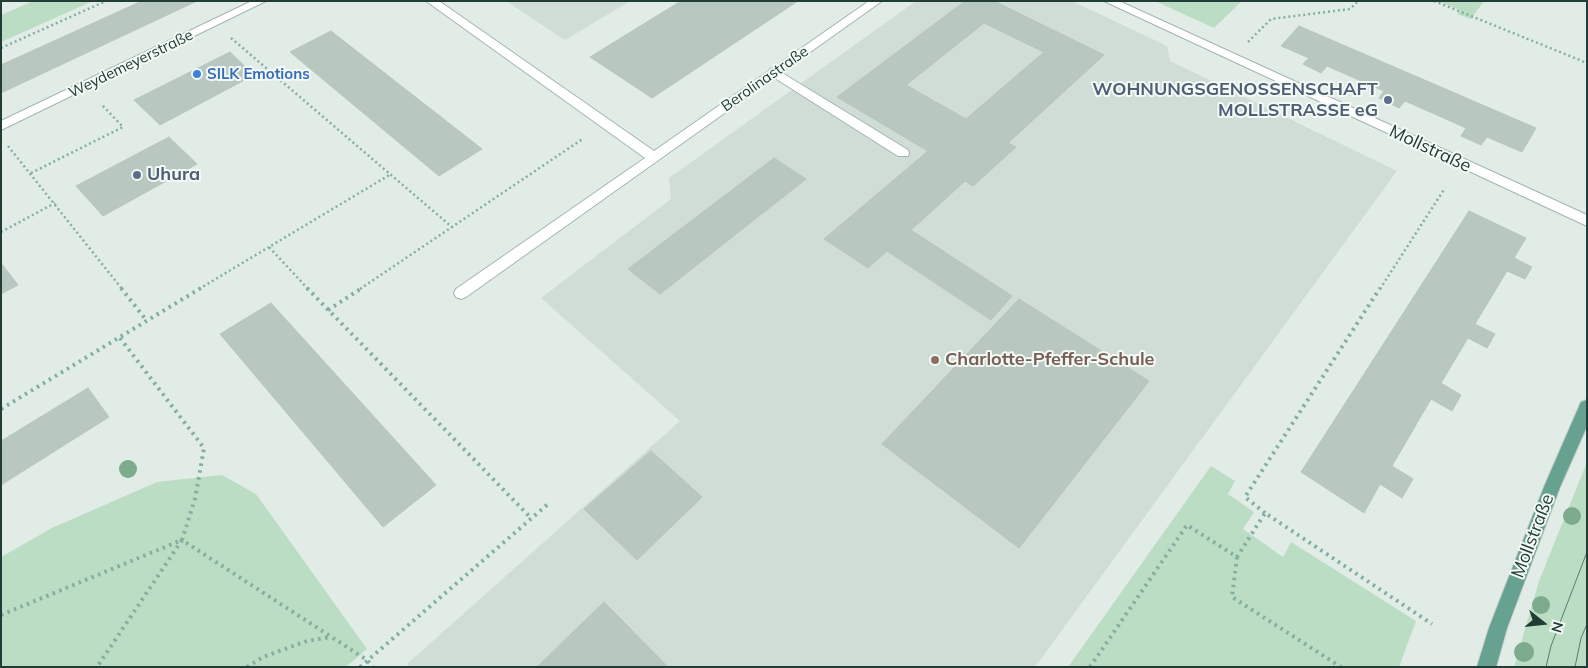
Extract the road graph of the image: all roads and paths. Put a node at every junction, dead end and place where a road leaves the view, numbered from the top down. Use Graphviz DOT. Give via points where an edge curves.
graph roads {
  1 [pos="106,1"];
  2 [pos="261,1"];
  3 [pos="431,1"];
  4 [pos="877,1"];
  5 [pos="1109,1"];
  6 [pos="1358,1"];
  7 [pos="1434,1"];
  8 [pos="214,24"];
  9 [pos="1,48"];
  10 [pos="1243,48"];
  11 [pos="1587,62"];
  12 [pos="774,72"];
  13 [pos="102,106"];
  14 [pos="1,126"];
  15 [pos="584,138"];
  16 [pos="6,144"];
  17 [pos="904,153"];
  18 [pos="653,157"];
  19 [pos="31,173"];
  20 [pos="391,174"];
  21 [pos="1445,188"];
  22 [pos="55,203"];
  23 [pos="1587,221"];
  24 [pos="453,228"];
  25 [pos="1,232"];
  26 [pos="269,246"];
  27 [pos="461,293"];
  28 [pos="328,310"];
  29 [pos="147,322"];
  30 [pos="120,338"];
  31 [pos="1587,407"];
  32 [pos="1,409"];
  33 [pos="548,504"];
  34 [pos="1264,513"];
  35 [pos="531,518"];
  36 [pos="182,540"];
  37 [pos="1237,557"];
  38 [pos="1,615"];
  39 [pos="1432,624"];
  40 [pos="331,637"];
  41 [pos="367,660"];
  42 [pos="97,667"];
  43 [pos="248,667"];
  44 [pos="360,667"];
  45 [pos="372,667"];
  46 [pos="1090,667"];
  47 [pos="1341,667"];
  48 [pos="1486,667"];
  1 -- 9 [label="path"];
  2 -- 8 [label="street, Weydemeyerstraße"];
  3 -- 18 [label="street"];
  4 -- 12 [label="street, Berolinastraße"];
  5 -- 23 [label="street, Mollstraße"];
  6 -- 10 [label="path" via="1350,10 1271,18"];
  7 -- 11 [label="path"];
  8 -- 14 [label="street, Weydemeyerstraße"];
  8 -- 20 [label="path"];
  12 -- 17 [label="street"];
  12 -- 18 [label="street, Berolinastraße"];
  13 -- 19 [label="path" via="123,127"];
  15 -- 24 [label="path"];
  16 -- 19 [label="path"];
  18 -- 27 [label="street, Berolinastraße"];
  19 -- 22 [label="path"];
  20 -- 24 [label="path"];
  20 -- 26 [label="path"];
  21 -- 34 [label="path" via="1245,497"];
  22 -- 25 [label="path"];
  22 -- 29 [label="path"];
  24 -- 28 [label="path"];
  26 -- 28 [label="path"];
  26 -- 29 [label="path"];
  28 -- 35 [label="path"];
  29 -- 30 [label="path"];
  30 -- 32 [label="path"];
  30 -- 36 [label="path" via="204,448 195,499"];
  31 -- 48 [label="main road, Mollstraße" via="1542,514"];
  33 -- 35 [label="path"];
  34 -- 37 [label="path"];
  34 -- 39 [label="path"];
  35 -- 41 [label="path"];
  36 -- 38 [label="path"];
  36 -- 40 [label="path"];
  36 -- 42 [label="path"];
  37 -- 46 [label="path" via="1187,524"];
  37 -- 47 [label="path" via="1232,597"];
  40 -- 41 [label="path"];
  40 -- 43 [label="path" via="307,641 263,657"];
  41 -- 44 [label="path"];
  41 -- 45 [label="path"];
}
